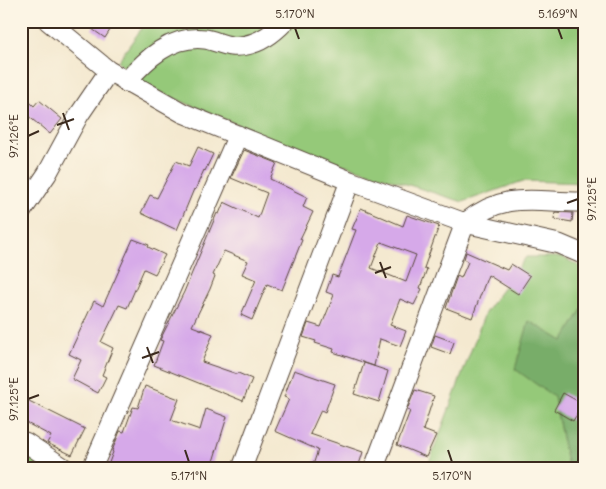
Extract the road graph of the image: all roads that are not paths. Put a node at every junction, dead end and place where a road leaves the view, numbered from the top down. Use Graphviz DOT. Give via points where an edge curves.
graph roads {
  1 [pos="48,21"];
  2 [pos="285,21"];
  3 [pos="109,71"];
  4 [pos="126,82"];
  5 [pos="238,135"];
  6 [pos="350,181"];
  7 [pos="585,202"];
  8 [pos="21,212"];
  9 [pos="465,223"];
  10 [pos="585,255"];
  11 [pos="25,442"];
  12 [pos="64,468"];
  13 [pos="92,468"];
  14 [pos="242,468"];
  15 [pos="374,468"];
  1 -- 3 [label="street"];
  2 -- 4 [label="street" via="273,34 259,42 231,46 204,39 169,45 143,62"];
  3 -- 4 [label="street"];
  3 -- 8 [label="street"];
  4 -- 5 [label="street" via="183,113"];
  5 -- 6 [label="street"];
  5 -- 13 [label="street"];
  6 -- 9 [label="street"];
  6 -- 14 [label="street"];
  7 -- 9 [label="street" via="511,200 488,207"];
  9 -- 10 [label="street" via="558,244"];
  9 -- 15 [label="street"];
  11 -- 12 [label="street"];
}
